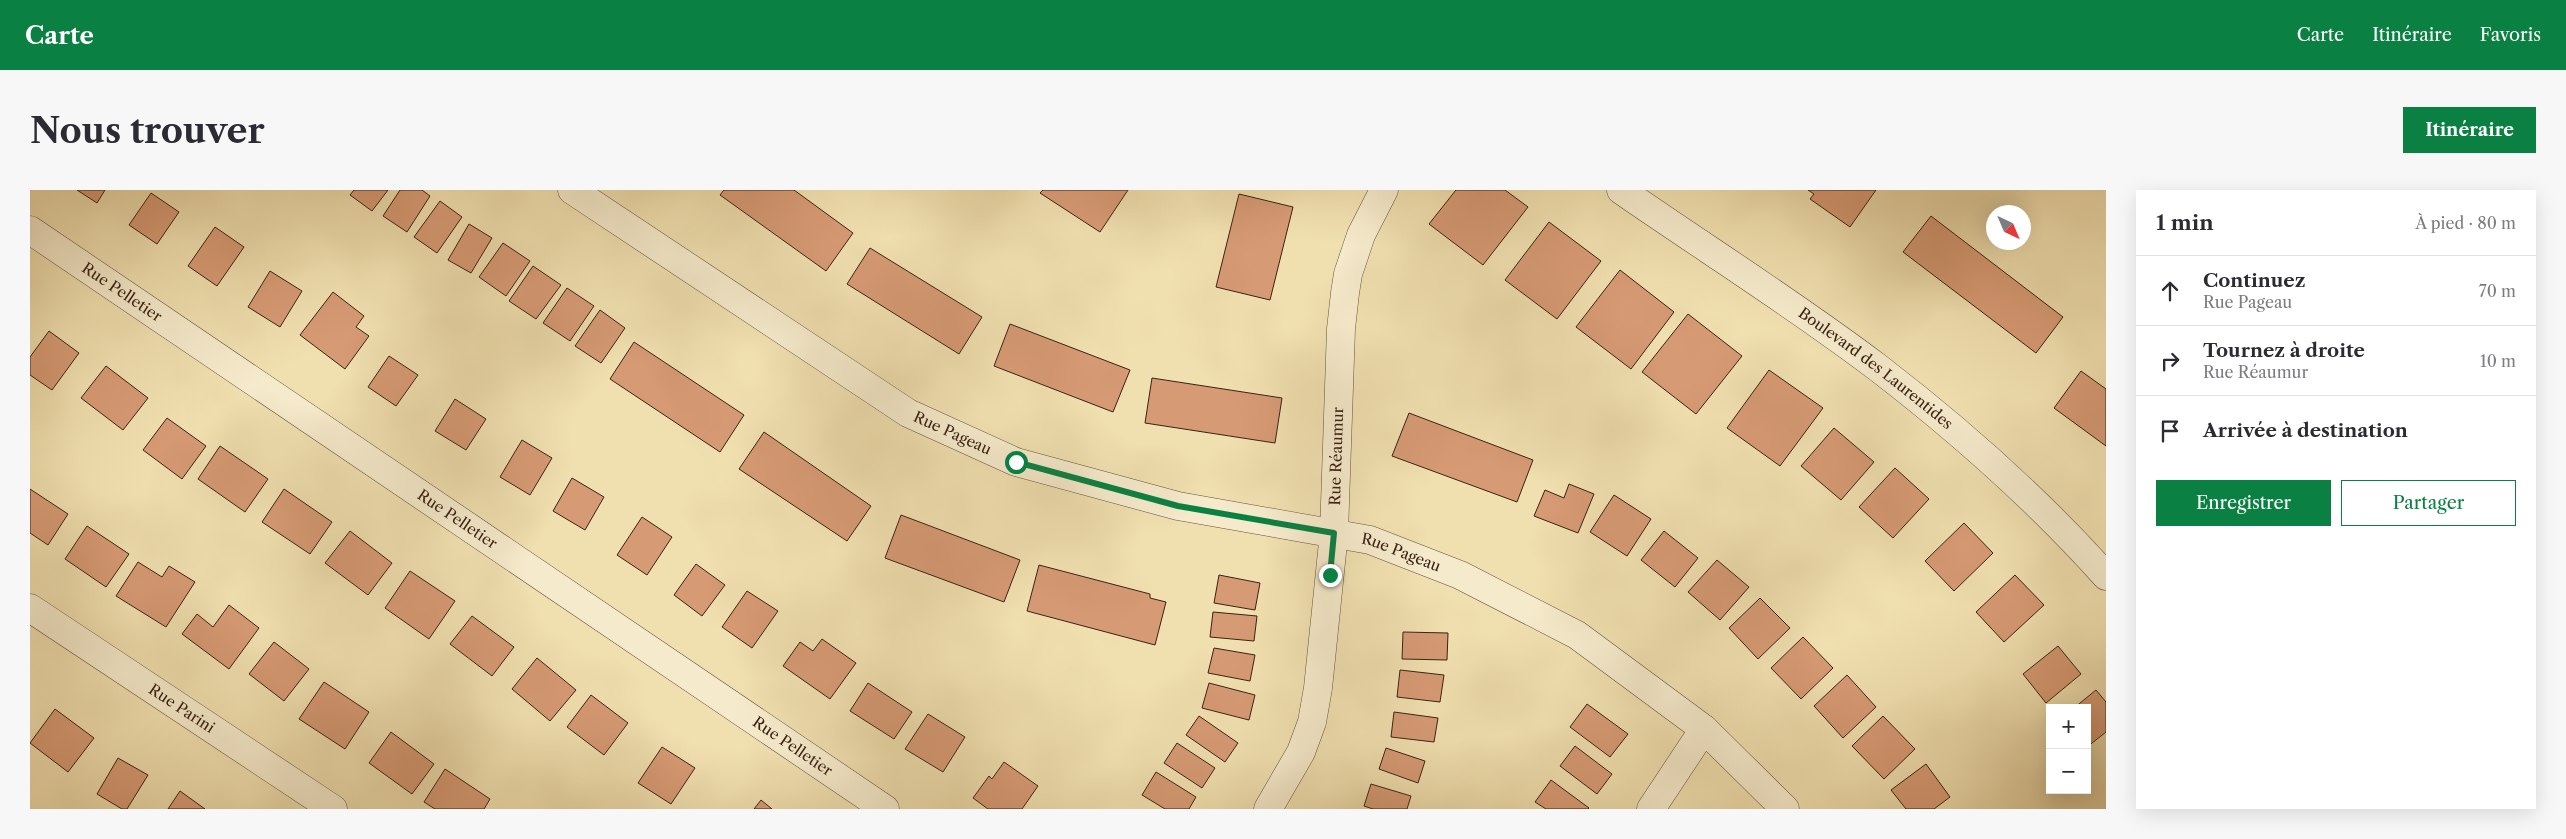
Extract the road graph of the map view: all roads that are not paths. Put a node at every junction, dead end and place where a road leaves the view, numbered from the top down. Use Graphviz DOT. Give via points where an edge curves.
graph roads {
  1 [pos="572,190"];
  2 [pos="1384,190"];
  3 [pos="1621,190"];
  4 [pos="30,230"];
  5 [pos="1334,533"];
  6 [pos="2106,576"];
  7 [pos="30,608"];
  8 [pos="1704,729"];
  9 [pos="333,809"];
  10 [pos="885,809"];
  11 [pos="1268,809"];
  12 [pos="1651,809"];
  13 [pos="1785,809"];
  1 -- 5 [label="street, Rue Pageau" via="917,417 1016,462 1178,506"];
  2 -- 5 [label="street, Rue Réaumur" via="1365,226 1348,274 1341,329"];
  3 -- 6 [label="street, Boulevard des Laurentides" via="1792,307 1904,389 2013,482"];
  4 -- 10 [label="street, Rue Pelletier"];
  5 -- 8 [label="street, Rue Pageau" via="1370,540 1460,575 1577,635"];
  5 -- 11 [label="street, Rue Réaumur" via="1312,722 1301,752"];
  7 -- 9 [label="street, Rue Parini"];
  8 -- 12 [label="street"];
  8 -- 13 [label="street, Rue Pageau"];
}
